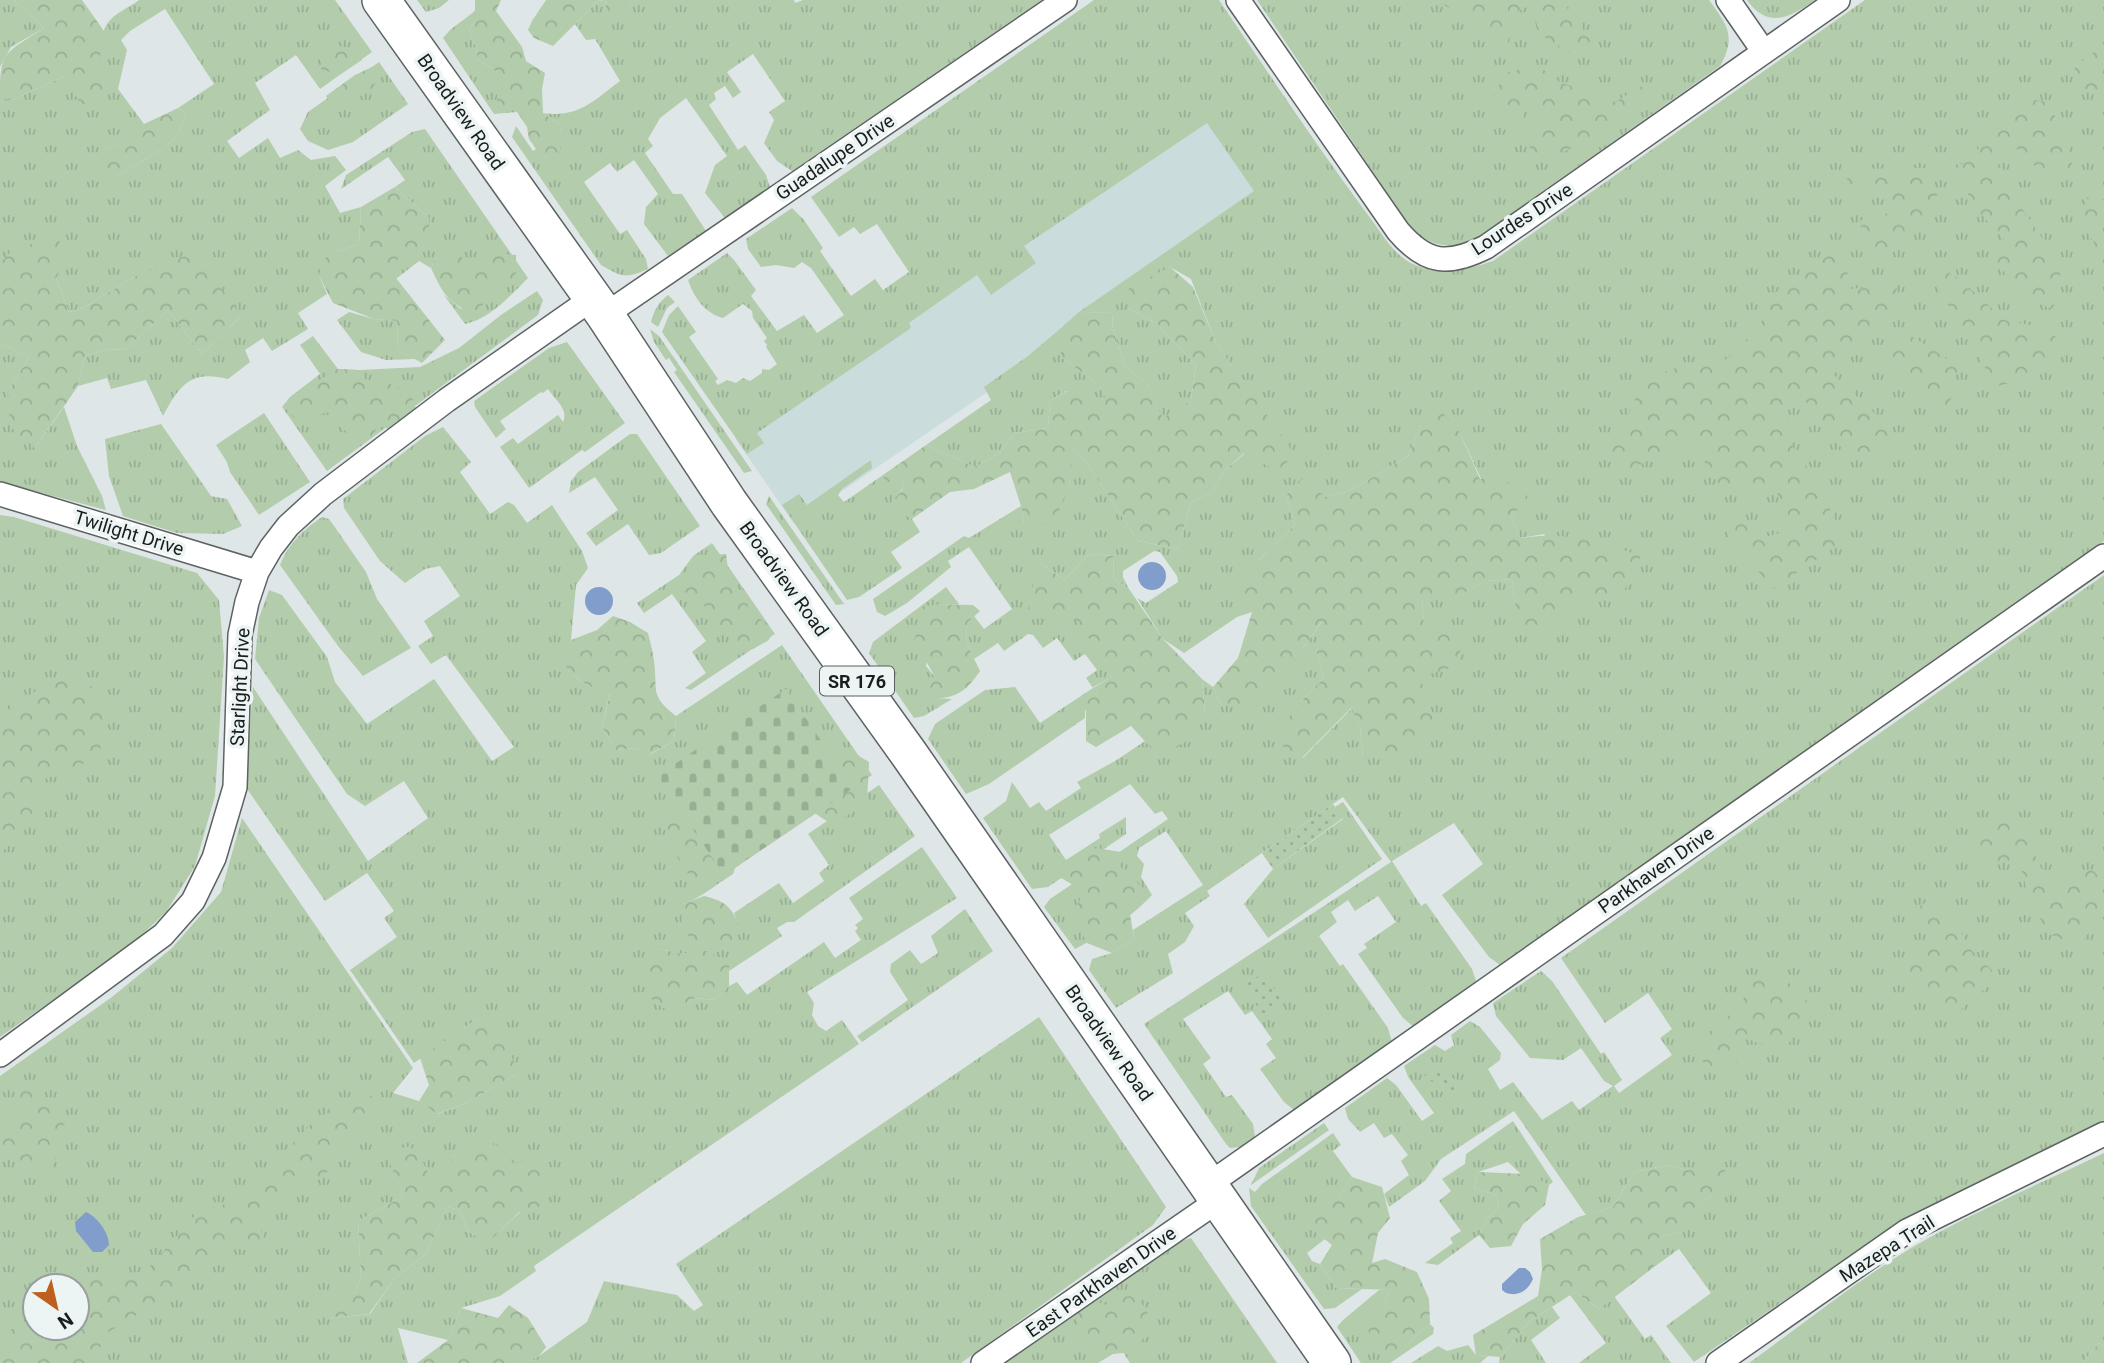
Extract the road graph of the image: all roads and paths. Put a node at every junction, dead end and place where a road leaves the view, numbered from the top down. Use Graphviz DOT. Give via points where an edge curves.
graph roads {
  1 [pos="381,0"];
  2 [pos="1065,0"];
  3 [pos="1238,0"];
  4 [pos="1728,0"];
  5 [pos="1838,0"];
  6 [pos="1764,52"];
  7 [pos="599,306"];
  8 [pos="0,495"];
  9 [pos="2104,556"];
  10 [pos="257,572"];
  11 [pos="0,1055"];
  12 [pos="2104,1134"];
  13 [pos="1213,1193"];
  14 [pos="983,1363"];
  15 [pos="1332,1363"];
  16 [pos="1718,1363"];
  1 -- 7 [label="main road, Broadview Road / SR 176"];
  2 -- 7 [label="street, Guadalupe Drive"];
  3 -- 6 [label="street, Lourdes Drive" via="1398,231 1415,250 1439,260 1460,258 1486,247"];
  4 -- 6 [label="street"];
  5 -- 6 [label="street, Lourdes Drive"];
  7 -- 10 [label="street, Starlight Drive" via="447,400 323,494 288,526"];
  7 -- 13 [label="main road, Broadview Road / SR 176" via="729,503"];
  8 -- 10 [label="street, Twilight Drive"];
  9 -- 13 [label="street, Parkhaven Drive"];
  10 -- 11 [label="street, Starlight Drive" via="240,635 235,787 214,858 193,901 163,935"];
  12 -- 16 [label="street, Mazepa Trail" via="1907,1231"];
  13 -- 14 [label="street, East Parkhaven Drive"];
  13 -- 15 [label="main road, Broadview Road / SR 176"];
}
